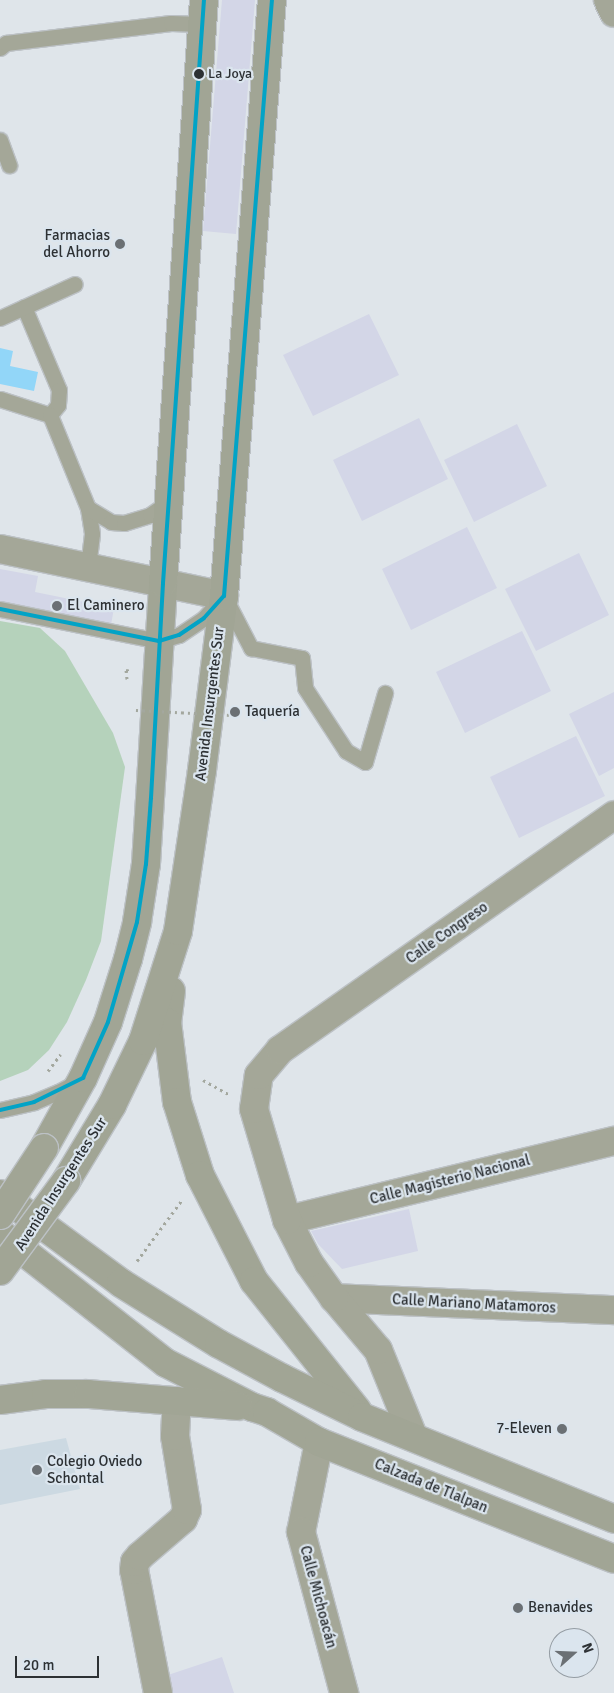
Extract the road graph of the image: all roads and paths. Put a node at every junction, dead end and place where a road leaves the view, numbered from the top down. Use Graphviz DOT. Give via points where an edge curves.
graph roads {
  1 [pos="272,0"];
  2 [pos="608,0"];
  3 [pos="203,12"];
  4 [pos="614,13"];
  5 [pos="0,48"];
  6 [pos="0,140"];
  7 [pos="9,165"];
  8 [pos="75,284"];
  9 [pos="24,307"];
  10 [pos="0,318"];
  11 [pos="0,399"];
  12 [pos="50,415"];
  13 [pos="170,501"];
  14 [pos="92,513"];
  15 [pos="0,549"];
  16 [pos="88,568"];
  17 [pos="163,584"];
  18 [pos="224,596"];
  19 [pos="0,609"];
  20 [pos="159,642"];
  21 [pos="126,670"];
  22 [pos="128,688"];
  23 [pos="385,693"];
  24 [pos="131,706"];
  25 [pos="136,710"];
  26 [pos="131,715"];
  27 [pos="231,716"];
  28 [pos="614,815"];
  29 [pos="178,931"];
  30 [pos="64,1050"];
  31 [pos="172,1062"];
  32 [pos="46,1073"];
  33 [pos="83,1078"];
  34 [pos="254,1104"];
  35 [pos="0,1110"];
  36 [pos="614,1141"];
  37 [pos="200,1175"];
  38 [pos="0,1194"];
  39 [pos="0,1215"];
  40 [pos="287,1220"];
  41 [pos="0,1233"];
  42 [pos="0,1271"];
  43 [pos="121,1283"];
  44 [pos="334,1298"];
  45 [pos="614,1310"];
  46 [pos="0,1400"];
  47 [pos="177,1401"];
  48 [pos="252,1407"];
  49 [pos="362,1417"];
  50 [pos="413,1436"];
  51 [pos="319,1442"];
  52 [pos="614,1519"];
  53 [pos="614,1559"];
  54 [pos="158,1693"];
  55 [pos="344,1693"];
  1 -- 18 [label="main road, Avenida Insurgentes Sur"];
  2 -- 4 [label="street"];
  3 -- 5 [label="lane" via="171,23 6,43"];
  3 -- 13 [label="main road"];
  6 -- 7 [label="lane"];
  8 -- 9 [label="lane"];
  9 -- 10 [label="lane"];
  9 -- 12 [label="lane" via="59,390 58,405"];
  11 -- 12 [label="lane"];
  12 -- 14 [label="lane"];
  13 -- 14 [label="lane" via="150,515 124,524"];
  13 -- 17 [label="main road"];
  14 -- 16 [label="lane"];
  15 -- 16 [label="street"];
  16 -- 17 [label="street"];
  17 -- 18 [label="street"];
  17 -- 20 [label="main road"];
  18 -- 20 [label="lane" via="204,618 179,635"];
  18 -- 23 [label="lane" via="251,648 302,658 305,688 346,751 365,762"];
  18 -- 29 [label="main road, Avenida Insurgentes Sur"];
  19 -- 20 [label="lane"];
  20 -- 33 [label="main road" via="146,864 137,922 108,1022"];
  21 -- 22 [label="path"];
  24 -- 26 [label="path"];
  25 -- 27 [label="path, bridge"];
  28 -- 34 [label="street, Calle Congreso" via="280,1050 259,1075"];
  29 -- 31 [label="main road" via="167,1022"];
  29 -- 42 [label="main road, Avenida Insurgentes Sur, bridge" via="143,1041 112,1105 66,1181"];
  30 -- 32 [label="path"];
  31 -- 34 [label="path" via="220,1091"];
  31 -- 37 [label="main road" via="177,1102"];
  33 -- 35 [label="lane" via="42,1099"];
  33 -- 39 [label="main road, bridge" via="44,1148"];
  34 -- 40 [label="street" via="267,1160"];
  36 -- 40 [label="street, Calle Magisterio Nacional"];
  37 -- 43 [label="path"];
  37 -- 49 [label="main road" via="254,1281"];
  38 -- 43 [label="main road"];
  40 -- 44 [label="street" via="309,1263"];
  41 -- 48 [label="main road" via="166,1363"];
  43 -- 49 [label="main road" via="227,1348"];
  44 -- 45 [label="street, Calle Mariano Matamoros"];
  44 -- 50 [label="street" via="378,1350"];
  46 -- 47 [label="main road" via="46,1394 88,1394"];
  47 -- 48 [label="main road"];
  47 -- 54 [label="street" via="176,1436 187,1510 183,1519 140,1556 134,1570"];
  48 -- 51 [label="main road, Calzada de Tlalpan" via="267,1412"];
  49 -- 50 [label="main road"];
  50 -- 52 [label="main road"];
  51 -- 53 [label="main road, Calzada de Tlalpan"];
  51 -- 55 [label="street, Calle Michoacán" via="301,1532"];
}
